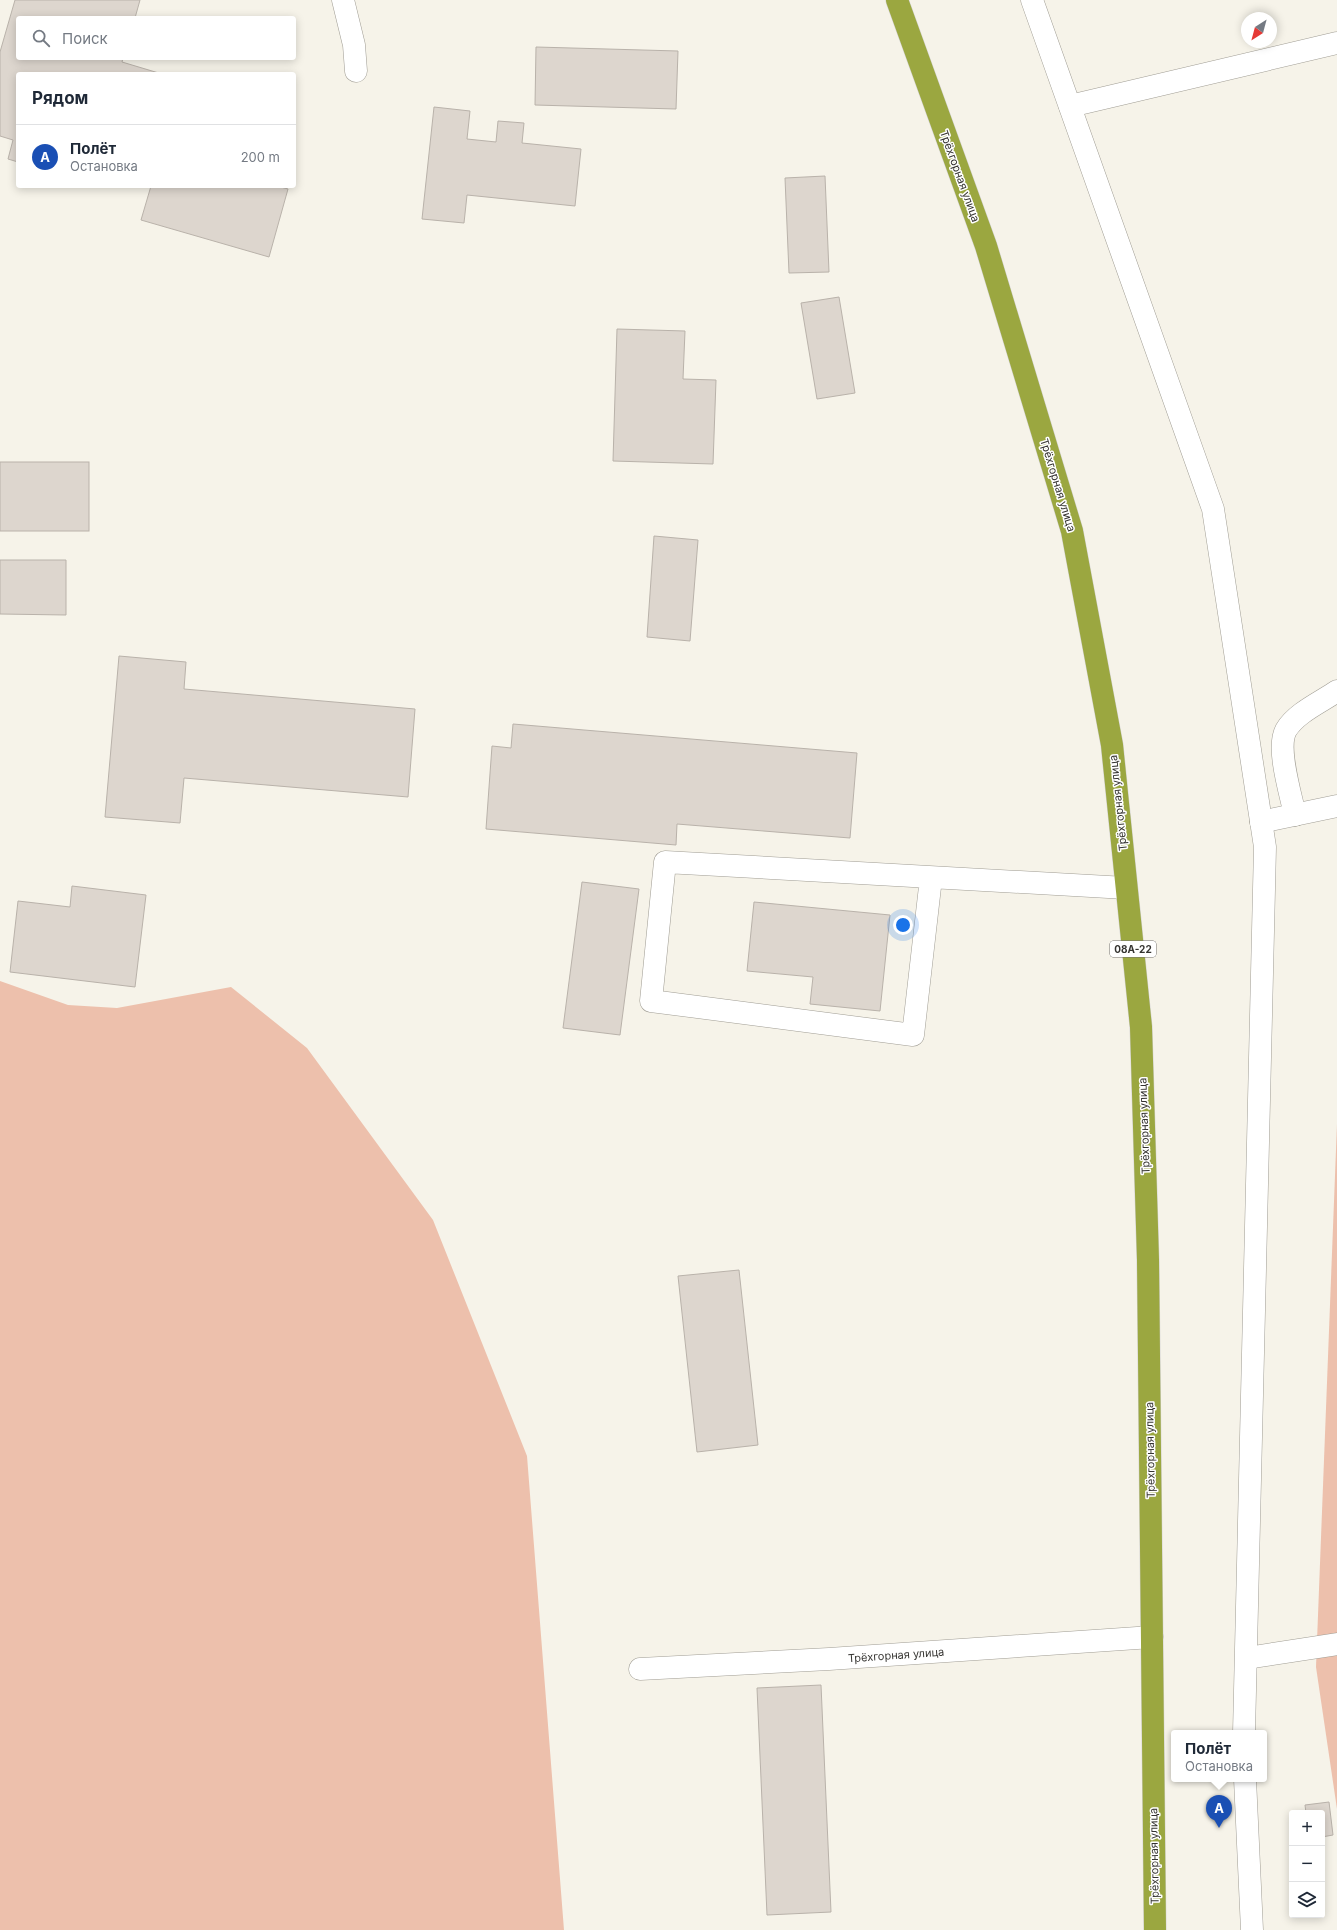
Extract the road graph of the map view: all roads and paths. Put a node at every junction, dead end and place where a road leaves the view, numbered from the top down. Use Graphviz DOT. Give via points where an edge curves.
graph roads {
  1 [pos="343,0"];
  2 [pos="897,0"];
  3 [pos="1032,0"];
  4 [pos="1337,43"];
  5 [pos="356,71"];
  6 [pos="1070,106"];
  7 [pos="1337,691"];
  8 [pos="1337,806"];
  9 [pos="1295,815"];
  10 [pos="1261,822"];
  11 [pos="931,878"];
  12 [pos="1126,888"];
  13 [pos="1152,1637"];
  14 [pos="1337,1644"];
  15 [pos="1247,1658"];
  16 [pos="640,1669"];
  17 [pos="1244,1730"];
  18 [pos="1245,1782"];
  19 [pos="1155,1930"];
  20 [pos="1252,1930"];
  1 -- 5 [label="street" via="354,45"];
  2 -- 12 [label="highway, Трёхгорная улица / 08А-22" via="986,246 1072,531 1112,745"];
  3 -- 6 [label="street"];
  4 -- 6 [label="street"];
  6 -- 10 [label="street" via="1213,509"];
  7 -- 9 [label="street" via="1292,722 1285,731 1282,748"];
  8 -- 9 [label="street"];
  9 -- 10 [label="street"];
  10 -- 15 [label="street" via="1265,847"];
  11 -- 11 [label="street" via="665,862 651,1001 913,1034"];
  11 -- 12 [label="street"];
  12 -- 13 [label="highway, Трёхгорная улица / 08А-22" via="1141,1027 1148,1260"];
  13 -- 16 [label="street, Трёхгорная улица"];
  13 -- 19 [label="highway, Трёхгорная улица / 08А-22"];
  14 -- 15 [label="street"];
  15 -- 17 [label="street"];
  18 -- 20 [label="street"];
}
